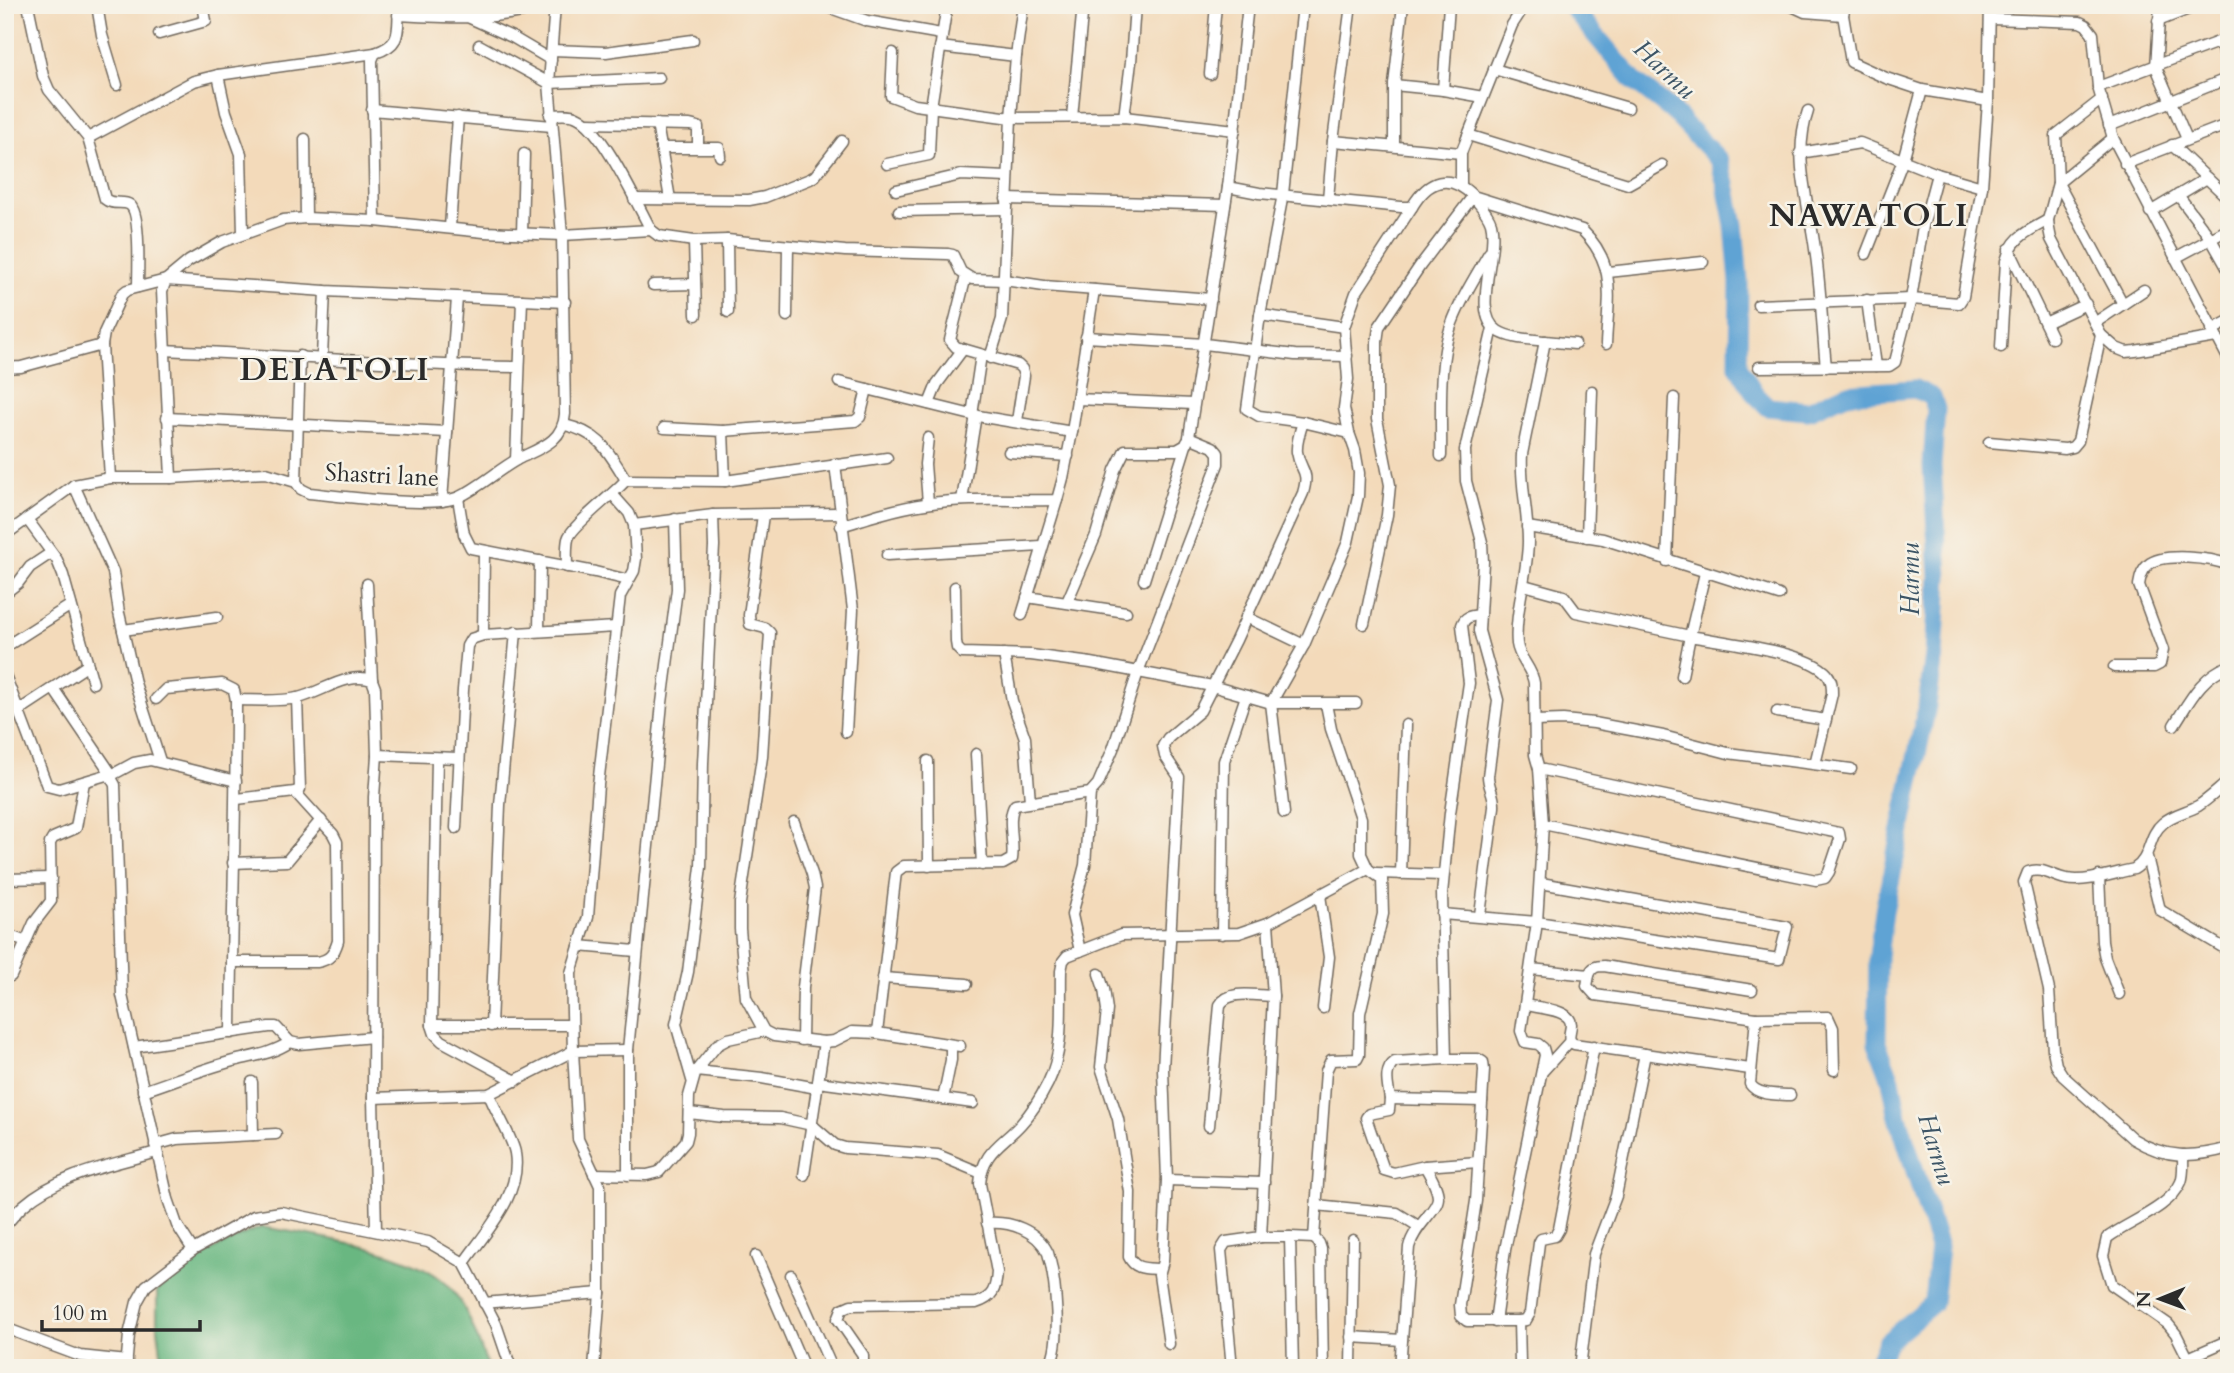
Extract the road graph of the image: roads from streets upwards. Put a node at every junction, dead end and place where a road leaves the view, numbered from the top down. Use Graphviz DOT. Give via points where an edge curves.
graph roads {
  1 [pos="28,5"];
  2 [pos="97,5"];
  3 [pos="203,5"];
  4 [pos="553,5"];
  5 [pos="947,5"];
  6 [pos="1023,5"];
  7 [pos="1083,5"];
  8 [pos="1135,5"];
  9 [pos="1216,5"];
  10 [pos="1248,5"];
  11 [pos="1303,5"];
  12 [pos="1351,5"];
  13 [pos="1403,5"];
  14 [pos="1449,5"];
  15 [pos="1524,5"];
  16 [pos="1790,5"];
  17 [pos="1990,5"];
  18 [pos="2160,5"];
  19 [pos="2199,5"];
  20 [pos="824,6"];
  21 [pos="525,9"];
  22 [pos="399,10"];
  23 [pos="1844,10"];
  24 [pos="469,18"];
  25 [pos="1991,19"];
  26 [pos="2158,21"];
  27 [pos="159,34"];
  28 [pos="941,34"];
  29 [pos="692,40"];
  30 [pos="2224,40"];
  31 [pos="479,45"];
  32 [pos="940,47"];
  33 [pos="375,53"];
  34 [pos="893,53"];
  35 [pos="552,55"];
  36 [pos="1016,56"];
  37 [pos="2229,64"];
  38 [pos="2156,67"];
  39 [pos="1494,69"];
  40 [pos="1210,74"];
  41 [pos="218,75"];
  42 [pos="659,78"];
  43 [pos="2229,78"];
  44 [pos="549,83"];
  45 [pos="117,85"];
  46 [pos="1394,85"];
  47 [pos="2098,87"];
  48 [pos="1443,90"];
  49 [pos="1922,90"];
  50 [pos="1483,97"];
  51 [pos="2102,99"];
  52 [pos="1988,101"];
  53 [pos="2171,101"];
  54 [pos="931,107"];
  55 [pos="1628,108"];
  56 [pos="372,110"];
  57 [pos="1808,111"];
  58 [pos="458,117"];
  59 [pos="1072,117"];
  60 [pos="1124,117"];
  61 [pos="1011,118"];
  62 [pos="551,120"];
  63 [pos="586,122"];
  64 [pos="657,124"];
  65 [pos="2229,124"];
  66 [pos="2109,126"];
  67 [pos="1235,130"];
  68 [pos="1468,135"];
  69 [pos="88,138"];
  70 [pos="2113,138"];
  71 [pos="305,139"];
  72 [pos="2187,139"];
  73 [pos="842,141"];
  74 [pos="1333,141"];
  75 [pos="1394,145"];
  76 [pos="2172,145"];
  77 [pos="698,147"];
  78 [pos="663,148"];
  79 [pos="1461,153"];
  80 [pos="1800,153"];
  81 [pos="524,154"];
  82 [pos="720,156"];
  83 [pos="1903,160"];
  84 [pos="887,164"];
  85 [pos="2125,164"];
  86 [pos="1662,165"];
  87 [pos="1937,174"];
  88 [pos="1007,177"];
  89 [pos="2207,178"];
  90 [pos="2057,183"];
  91 [pos="1461,185"];
  92 [pos="1228,187"];
  93 [pos="1982,187"];
  94 [pos="896,190"];
  95 [pos="1283,194"];
  96 [pos="2178,195"];
  97 [pos="1473,196"];
  98 [pos="634,199"];
  99 [pos="670,199"];
  100 [pos="2229,199"];
  101 [pos="1328,200"];
  102 [pos="1006,204"];
  103 [pos="1225,205"];
  104 [pos="1412,206"];
  105 [pos="899,211"];
  106 [pos="2150,212"];
  107 [pos="306,218"];
  108 [pos="2048,220"];
  109 [pos="375,221"];
  110 [pos="450,227"];
  111 [pos="2229,229"];
  112 [pos="651,230"];
  113 [pos="243,234"];
  114 [pos="522,234"];
  115 [pos="562,235"];
  116 [pos="2211,239"];
  117 [pos="727,240"];
  118 [pos="694,241"];
  119 [pos="788,246"];
  120 [pos="1492,248"];
  121 [pos="2009,249"];
  122 [pos="1866,254"];
  123 [pos="2175,258"];
  124 [pos="1703,262"];
  125 [pos="2229,271"];
  126 [pos="1608,272"];
  127 [pos="966,276"];
  128 [pos="166,280"];
  129 [pos="1004,280"];
  130 [pos="695,284"];
  131 [pos="653,285"];
  132 [pos="138,287"];
  133 [pos="1094,290"];
  134 [pos="2144,290"];
  135 [pos="326,291"];
  136 [pos="457,298"];
  137 [pos="1211,299"];
  138 [pos="1911,299"];
  139 [pos="522,300"];
  140 [pos="1867,300"];
  141 [pos="565,302"];
  142 [pos="1820,302"];
  143 [pos="1758,304"];
  144 [pos="2086,304"];
  145 [pos="2123,304"];
  146 [pos="728,313"];
  147 [pos="696,315"];
  148 [pos="1260,315"];
  149 [pos="787,316"];
  150 [pos="2229,321"];
  151 [pos="2096,322"];
  152 [pos="2045,323"];
  153 [pos="1344,327"];
  154 [pos="1493,328"];
  155 [pos="2214,333"];
  156 [pos="2101,335"];
  157 [pos="1086,337"];
  158 [pos="2052,338"];
  159 [pos="1545,341"];
  160 [pos="1205,344"];
  161 [pos="1575,344"];
  162 [pos="1606,344"];
  163 [pos="102,345"];
  164 [pos="2001,347"];
  165 [pos="963,349"];
  166 [pos="164,350"];
  167 [pos="1255,350"];
  168 [pos="300,356"];
  169 [pos="985,356"];
  170 [pos="1347,356"];
  171 [pos="322,357"];
  172 [pos="2229,360"];
  173 [pos="451,366"];
  174 [pos="1876,366"];
  175 [pos="519,367"];
  176 [pos="1759,367"];
  177 [pos="1826,367"];
  178 [pos="5,368"];
  179 [pos="839,382"];
  180 [pos="867,389"];
  181 [pos="1592,391"];
  182 [pos="1674,398"];
  183 [pos="1077,399"];
  184 [pos="929,404"];
  185 [pos="1194,404"];
  186 [pos="974,415"];
  187 [pos="167,418"];
  188 [pos="1017,421"];
  189 [pos="1303,422"];
  190 [pos="298,425"];
  191 [pos="565,425"];
  192 [pos="664,428"];
  193 [pos="723,431"];
  194 [pos="447,432"];
  195 [pos="1072,432"];
  196 [pos="1349,433"];
  197 [pos="928,439"];
  198 [pos="1187,441"];
  199 [pos="1989,442"];
  200 [pos="1009,452"];
  201 [pos="1068,456"];
  202 [pos="1441,456"];
  203 [pos="887,458"];
  204 [pos="516,460"];
  205 [pos="835,464"];
  206 [pos="110,478"];
  207 [pos="172,478"];
  208 [pos="626,480"];
  209 [pos="725,481"];
  210 [pos="296,482"];
  211 [pos="74,485"];
  212 [pos="613,495"];
  213 [pos="458,498"];
  214 [pos="1057,499"];
  215 [pos="962,500"];
  216 [pos="442,501"];
  217 [pos="928,503"];
  218 [pos="839,513"];
  219 [pos="713,515"];
  220 [pos="762,516"];
  221 [pos="27,519"];
  222 [pos="675,519"];
  223 [pos="634,524"];
  224 [pos="841,526"];
  225 [pos="1527,527"];
  226 [pos="5,535"];
  227 [pos="1587,537"];
  228 [pos="1041,546"];
  229 [pos="484,551"];
  230 [pos="51,553"];
  231 [pos="887,555"];
  232 [pos="540,561"];
  233 [pos="1667,561"];
  234 [pos="2229,565"];
  235 [pos="567,567"];
  236 [pos="1706,573"];
  237 [pos="628,580"];
  238 [pos="1143,580"];
  239 [pos="368,584"];
  240 [pos="1524,585"];
  241 [pos="955,587"];
  242 [pos="5,593"];
  243 [pos="1779,595"];
  244 [pos="1027,597"];
  245 [pos="1067,602"];
  246 [pos="71,605"];
  247 [pos="1126,612"];
  248 [pos="1022,615"];
  249 [pos="1480,615"];
  250 [pos="217,617"];
  251 [pos="1246,617"];
  252 [pos="1364,624"];
  253 [pos="616,627"];
  254 [pos="123,630"];
  255 [pos="539,631"];
  256 [pos="516,632"];
  257 [pos="483,635"];
  258 [pos="1690,636"];
  259 [pos="1304,645"];
  260 [pos="5,647"];
  261 [pos="1004,654"];
  262 [pos="88,666"];
  263 [pos="2229,666"];
  264 [pos="2114,667"];
  265 [pos="1138,672"];
  266 [pos="5,675"];
  267 [pos="1682,676"];
  268 [pos="372,680"];
  269 [pos="93,683"];
  270 [pos="1212,686"];
  271 [pos="53,688"];
  272 [pos="1247,696"];
  273 [pos="297,698"];
  274 [pos="156,699"];
  275 [pos="236,700"];
  276 [pos="1271,703"];
  277 [pos="1356,703"];
  278 [pos="1326,704"];
  279 [pos="18,710"];
  280 [pos="1777,712"];
  281 [pos="1826,720"];
  282 [pos="1535,721"];
  283 [pos="1406,725"];
  284 [pos="2174,725"];
  285 [pos="846,732"];
  286 [pos="976,754"];
  287 [pos="377,755"];
  288 [pos="437,758"];
  289 [pos="458,758"];
  290 [pos="160,761"];
  291 [pos="928,761"];
  292 [pos="1815,764"];
  293 [pos="1539,769"];
  294 [pos="1852,769"];
  295 [pos="110,776"];
  296 [pos="236,781"];
  297 [pos="2229,781"];
  298 [pos="84,782"];
  299 [pos="295,792"];
  300 [pos="1090,793"];
  301 [pos="237,799"];
  302 [pos="1030,801"];
  303 [pos="1284,813"];
  304 [pos="321,820"];
  305 [pos="794,822"];
  306 [pos="1543,824"];
  307 [pos="456,828"];
  308 [pos="2147,857"];
  309 [pos="233,863"];
  310 [pos="982,865"];
  311 [pos="929,866"];
  312 [pos="1372,871"];
  313 [pos="1401,874"];
  314 [pos="1443,875"];
  315 [pos="2099,876"];
  316 [pos="51,878"];
  317 [pos="5,879"];
  318 [pos="1541,883"];
  319 [pos="1320,895"];
  320 [pos="1442,914"];
  321 [pos="1480,915"];
  322 [pos="1537,922"];
  323 [pos="1268,923"];
  324 [pos="5,934"];
  325 [pos="1170,934"];
  326 [pos="1222,934"];
  327 [pos="26,942"];
  328 [pos="579,946"];
  329 [pos="636,951"];
  330 [pos="1080,951"];
  331 [pos="2229,951"];
  332 [pos="232,962"];
  333 [pos="1531,969"];
  334 [pos="1099,974"];
  335 [pos="1589,975"];
  336 [pos="11,976"];
  337 [pos="883,978"];
  338 [pos="967,985"];
  339 [pos="1752,990"];
  340 [pos="2119,994"];
  341 [pos="1273,996"];
  342 [pos="1526,1005"];
  343 [pos="1323,1008"];
  344 [pos="1756,1018"];
  345 [pos="432,1025"];
  346 [pos="572,1025"];
  347 [pos="491,1026"];
  348 [pos="764,1031"];
  349 [pos="231,1032"];
  350 [pos="877,1033"];
  351 [pos="373,1037"];
  352 [pos="802,1040"];
  353 [pos="1570,1041"];
  354 [pos="290,1042"];
  355 [pos="824,1042"];
  356 [pos="1594,1046"];
  357 [pos="134,1047"];
  358 [pos="628,1050"];
  359 [pos="573,1051"];
  360 [pos="1646,1054"];
  361 [pos="1446,1059"];
  362 [pos="1750,1069"];
  363 [pos="1834,1070"];
  364 [pos="1542,1072"];
  365 [pos="694,1076"];
  366 [pos="516,1081"];
  367 [pos="252,1082"];
  368 [pos="817,1085"];
  369 [pos="143,1091"];
  370 [pos="489,1094"];
  371 [pos="1790,1095"];
  372 [pos="373,1098"];
  373 [pos="943,1099"];
  374 [pos="1390,1099"];
  375 [pos="1482,1101"];
  376 [pos="973,1103"];
  377 [pos="689,1113"];
  378 [pos="812,1125"];
  379 [pos="1209,1126"];
  380 [pos="276,1134"];
  381 [pos="253,1135"];
  382 [pos="2229,1148"];
  383 [pos="155,1149"];
  384 [pos="2183,1155"];
  385 [pos="1478,1162"];
  386 [pos="1425,1166"];
  387 [pos="981,1173"];
  388 [pos="594,1174"];
  389 [pos="628,1175"];
  390 [pos="804,1175"];
  391 [pos="1167,1180"];
  392 [pos="1264,1183"];
  393 [pos="1316,1205"];
  394 [pos="987,1223"];
  395 [pos="5,1226"];
  396 [pos="1418,1226"];
  397 [pos="376,1231"];
  398 [pos="1261,1237"];
  399 [pos="1290,1237"];
  400 [pos="1314,1238"];
  401 [pos="1353,1240"];
  402 [pos="193,1250"];
  403 [pos="756,1256"];
  404 [pos="464,1263"];
  405 [pos="1160,1269"];
  406 [pos="791,1275"];
  407 [pos="600,1293"];
  408 [pos="484,1303"];
  409 [pos="1519,1321"];
  410 [pos="1495,1322"];
  411 [pos="5,1328"];
  412 [pos="1351,1338"];
  413 [pos="1402,1340"];
  414 [pos="2229,1340"];
  415 [pos="1169,1344"];
  416 [pos="2190,1363"];
  417 [pos="126,1364"];
  418 [pos="1520,1364"];
  419 [pos="511,1368"];
  420 [pos="594,1368"];
  421 [pos="804,1368"];
  422 [pos="832,1368"];
  423 [pos="855,1368"];
  424 [pos="1047,1368"];
  425 [pos="1232,1368"];
  426 [pos="1293,1368"];
  427 [pos="1323,1368"];
  428 [pos="1351,1368"];
  429 [pos="1400,1368"];
  430 [pos="1580,1368"];
  1 -- 69 [label="street" via="49,90"];
  2 -- 45 [label="street"];
  3 -- 27 [label="street" via="206,21"];
  4 -- 21 [label="street"];
  4 -- 35 [label="street"];
  5 -- 28 [label="street"];
  6 -- 36 [label="street"];
  7 -- 59 [label="street"];
  8 -- 60 [label="street"];
  9 -- 40 [label="street"];
  10 -- 67 [label="street"];
  11 -- 95 [label="street"];
  12 -- 74 [label="street"];
  13 -- 46 [label="street"];
  14 -- 48 [label="street"];
  15 -- 39 [label="street"];
  16 -- 23 [label="street" via="1805,12"];
  17 -- 25 [label="street"];
  18 -- 26 [label="street"];
  19 -- 26 [label="street"];
  20 -- 28 [label="street" via="867,21"];
  21 -- 24 [label="street"];
  22 -- 24 [label="street" via="444,19"];
  22 -- 33 [label="street" via="396,41"];
  23 -- 49 [label="street" via="1851,62"];
  24 -- 35 [label="street"];
  25 -- 47 [label="street" via="2086,25 2093,34"];
  25 -- 52 [label="street"];
  26 -- 38 [label="street"];
  28 -- 32 [label="street"];
  29 -- 35 [label="street"];
  30 -- 37 [label="street"];
  30 -- 38 [label="street"];
  31 -- 44 [label="street"];
  32 -- 36 [label="street"];
  32 -- 54 [label="street"];
  33 -- 41 [label="street"];
  33 -- 56 [label="street"];
  34 -- 54 [label="street" via="891,96"];
  35 -- 44 [label="street"];
  36 -- 61 [label="street"];
  38 -- 47 [label="street"];
  38 -- 53 [label="street"];
  39 -- 50 [label="street"];
  39 -- 55 [label="street"];
  41 -- 69 [label="street" via="194,81"];
  41 -- 113 [label="street" via="241,154"];
  42 -- 44 [label="street"];
  43 -- 53 [label="street"];
  44 -- 62 [label="street"];
  46 -- 48 [label="street"];
  46 -- 75 [label="street"];
  47 -- 51 [label="street"];
  48 -- 50 [label="street"];
  49 -- 52 [label="street"];
  49 -- 83 [label="street"];
  50 -- 68 [label="street"];
  51 -- 66 [label="street"];
  51 -- 90 [label="street" via="2056,135"];
  52 -- 93 [label="street"];
  53 -- 66 [label="street"];
  53 -- 72 [label="street"];
  54 -- 61 [label="street"];
  54 -- 84 [label="street" via="929,155"];
  56 -- 58 [label="street"];
  56 -- 109 [label="street"];
  57 -- 80 [label="street" via="1801,129"];
  58 -- 62 [label="street"];
  58 -- 110 [label="street"];
  59 -- 60 [label="street"];
  59 -- 61 [label="street"];
  60 -- 67 [label="street"];
  61 -- 88 [label="street"];
  62 -- 63 [label="street" via="576,116"];
  62 -- 115 [label="street"];
  63 -- 64 [label="street"];
  63 -- 98 [label="street"];
  64 -- 77 [label="street" via="698,127"];
  64 -- 78 [label="street"];
  65 -- 72 [label="street"];
  66 -- 70 [label="street"];
  67 -- 92 [label="street"];
  68 -- 79 [label="street"];
  68 -- 86 [label="street" via="1628,184"];
  69 -- 132 [label="street" via="104,199 128,204 135,214"];
  70 -- 85 [label="street"];
  70 -- 90 [label="street"];
  71 -- 107 [label="street"];
  72 -- 76 [label="street"];
  73 -- 99 [label="street" via="815,176 765,197"];
  74 -- 75 [label="street"];
  74 -- 101 [label="street"];
  75 -- 79 [label="street"];
  76 -- 85 [label="street"];
  76 -- 89 [label="street"];
  77 -- 78 [label="street"];
  77 -- 82 [label="street" via="719,148"];
  78 -- 99 [label="street"];
  79 -- 91 [label="street"];
  80 -- 83 [label="street" via="1860,143"];
  80 -- 142 [label="street"];
  81 -- 114 [label="street"];
  83 -- 87 [label="street"];
  83 -- 122 [label="street"];
  85 -- 106 [label="street"];
  87 -- 93 [label="street"];
  87 -- 138 [label="street"];
  88 -- 94 [label="street" via="961,175"];
  88 -- 102 [label="street"];
  89 -- 96 [label="street"];
  89 -- 100 [label="street"];
  90 -- 108 [label="street"];
  90 -- 145 [label="street"];
  91 -- 97 [label="street"];
  91 -- 104 [label="street" via="1440,182 1429,186"];
  92 -- 95 [label="street"];
  92 -- 103 [label="street"];
  93 -- 138 [label="street" via="1963,297 1959,303"];
  95 -- 101 [label="street"];
  95 -- 148 [label="street"];
  96 -- 106 [label="street"];
  96 -- 116 [label="street"];
  97 -- 120 [label="street" via="1491,224"];
  97 -- 126 [label="street" via="1582,230"];
  97 -- 252 [label="street" via="1379,327 1377,419 1390,485"];
  98 -- 99 [label="street"];
  98 -- 112 [label="street"];
  101 -- 104 [label="street"];
  102 -- 103 [label="street"];
  102 -- 105 [label="street"];
  102 -- 129 [label="street"];
  103 -- 137 [label="street"];
  104 -- 153 [label="street" via="1356,293"];
  106 -- 123 [label="street"];
  107 -- 109 [label="street"];
  107 -- 113 [label="street"];
  108 -- 121 [label="street" via="2015,240"];
  108 -- 144 [label="street" via="2051,239"];
  109 -- 110 [label="street"];
  110 -- 114 [label="street"];
  111 -- 116 [label="street"];
  112 -- 115 [label="street"];
  112 -- 118 [label="street" via="659,236"];
  113 -- 128 [label="street" via="189,261"];
  114 -- 115 [label="street"];
  115 -- 141 [label="street"];
  116 -- 123 [label="street"];
  116 -- 125 [label="street"];
  117 -- 118 [label="street"];
  117 -- 119 [label="street"];
  117 -- 146 [label="street"];
  118 -- 130 [label="street"];
  119 -- 127 [label="street" via="948,254"];
  119 -- 149 [label="street"];
  120 -- 154 [label="street" via="1485,308"];
  120 -- 202 [label="street" via="1460,304 1446,343"];
  121 -- 152 [label="street"];
  121 -- 164 [label="street"];
  123 -- 155 [label="street"];
  124 -- 126 [label="street"];
  126 -- 162 [label="street"];
  127 -- 129 [label="street"];
  127 -- 165 [label="street" via="950,336 952,344"];
  128 -- 132 [label="street"];
  128 -- 135 [label="street"];
  128 -- 166 [label="street" via="162,290"];
  129 -- 133 [label="street"];
  129 -- 169 [label="street" via="1002,318"];
  130 -- 131 [label="street"];
  130 -- 147 [label="street"];
  132 -- 163 [label="street" via="122,294"];
  133 -- 137 [label="street"];
  133 -- 157 [label="street"];
  134 -- 145 [label="street"];
  135 -- 136 [label="street"];
  135 -- 171 [label="street"];
  136 -- 139 [label="street"];
  136 -- 173 [label="street"];
  137 -- 160 [label="street"];
  138 -- 140 [label="street"];
  138 -- 174 [label="street" via="1895,362"];
  139 -- 141 [label="street"];
  139 -- 175 [label="street"];
  140 -- 142 [label="street"];
  140 -- 174 [label="street"];
  141 -- 191 [label="street"];
  142 -- 143 [label="street"];
  142 -- 177 [label="street"];
  144 -- 151 [label="street"];
  144 -- 152 [label="street"];
  145 -- 151 [label="street"];
  148 -- 153 [label="street"];
  148 -- 167 [label="street"];
  150 -- 155 [label="street"];
  151 -- 156 [label="street"];
  152 -- 158 [label="street"];
  153 -- 170 [label="street"];
  154 -- 159 [label="street" via="1513,337"];
  154 -- 249 [label="street" via="1465,450 1466,481 1482,542"];
  155 -- 156 [label="street" via="2126,352"];
  155 -- 172 [label="street"];
  156 -- 199 [label="street" via="2073,447"];
  157 -- 160 [label="street"];
  157 -- 183 [label="street"];
  159 -- 161 [label="street"];
  159 -- 225 [label="street" via="1520,473"];
  160 -- 167 [label="street"];
  160 -- 185 [label="street"];
  163 -- 178 [label="street"];
  163 -- 206 [label="street"];
  165 -- 169 [label="street"];
  165 -- 184 [label="street" via="937,384"];
  166 -- 168 [label="street"];
  166 -- 187 [label="street"];
  167 -- 170 [label="street"];
  167 -- 189 [label="street" via="1247,409 1259,416"];
  168 -- 171 [label="street"];
  168 -- 190 [label="street"];
  169 -- 186 [label="street"];
  169 -- 188 [label="street" via="1023,369"];
  170 -- 196 [label="street" via="1344,408"];
  171 -- 173 [label="street"];
  173 -- 175 [label="street"];
  173 -- 194 [label="street"];
  174 -- 177 [label="street"];
  175 -- 204 [label="street"];
  176 -- 177 [label="street"];
  179 -- 180 [label="street"];
  180 -- 184 [label="street"];
  180 -- 193 [label="street" via="855,421"];
  181 -- 227 [label="street"];
  182 -- 233 [label="street"];
  183 -- 185 [label="street"];
  183 -- 195 [label="street"];
  184 -- 186 [label="street"];
  185 -- 198 [label="street"];
  186 -- 188 [label="street"];
  186 -- 215 [label="street"];
  187 -- 190 [label="street"];
  187 -- 207 [label="street"];
  188 -- 195 [label="street"];
  189 -- 196 [label="street"];
  189 -- 251 [label="street" via="1297,453 1306,481"];
  190 -- 194 [label="street"];
  190 -- 210 [label="street"];
  191 -- 204 [label="street, Shastri lane" via="559,437"];
  191 -- 208 [label="street" via="605,446"];
  192 -- 193 [label="street"];
  193 -- 209 [label="street"];
  194 -- 216 [label="street"];
  195 -- 201 [label="street"];
  196 -- 259 [label="street" via="1359,473 1356,506 1348,542"];
  197 -- 217 [label="street"];
  198 -- 238 [label="street"];
  198 -- 245 [label="street" via="1177,450 1125,450"];
  198 -- 265 [label="street" via="1213,447 1218,464"];
  200 -- 201 [label="street"];
  201 -- 214 [label="street"];
  203 -- 205 [label="street"];
  204 -- 213 [label="street, Shastri lane"];
  205 -- 209 [label="street"];
  205 -- 218 [label="street"];
  206 -- 207 [label="street, Shastri lane"];
  206 -- 211 [label="street, Shastri lane"];
  207 -- 210 [label="street, Shastri lane" via="266,473"];
  208 -- 209 [label="street"];
  208 -- 212 [label="street"];
  210 -- 216 [label="street, Shastri lane" via="309,493"];
  211 -- 221 [label="street, Shastri lane"];
  211 -- 254 [label="street" via="113,572"];
  212 -- 223 [label="street"];
  212 -- 235 [label="street" via="568,537"];
  213 -- 216 [label="street, Shastri lane"];
  213 -- 229 [label="street" via="466,539"];
  214 -- 215 [label="street"];
  214 -- 228 [label="street"];
  215 -- 217 [label="street"];
  217 -- 224 [label="street"];
  218 -- 220 [label="street"];
  218 -- 224 [label="street"];
  219 -- 220 [label="street"];
  219 -- 222 [label="street"];
  219 -- 365 [label="street" via="701,867 688,972 676,1024"];
  220 -- 348 [label="street" via="749,614 750,624 770,633 769,664 740,929 746,998"];
  221 -- 226 [label="street, Shastri lane"];
  221 -- 230 [label="street"];
  222 -- 223 [label="street"];
  222 -- 329 [label="street" via="677,589"];
  223 -- 237 [label="street" via="636,559"];
  224 -- 285 [label="street" via="853,610"];
  225 -- 227 [label="street"];
  225 -- 240 [label="street"];
  227 -- 233 [label="street"];
  228 -- 231 [label="street"];
  228 -- 244 [label="street"];
  229 -- 232 [label="street"];
  229 -- 257 [label="street"];
  230 -- 242 [label="street"];
  230 -- 246 [label="street"];
  232 -- 235 [label="street"];
  232 -- 255 [label="street"];
  233 -- 236 [label="street"];
  234 -- 264 [label="street" via="2192,557 2145,567 2139,585 2163,658 2154,667"];
  235 -- 237 [label="street"];
  236 -- 243 [label="street"];
  236 -- 258 [label="street"];
  237 -- 253 [label="street" via="620,596"];
  239 -- 268 [label="street"];
  240 -- 258 [label="street" via="1564,596 1576,612"];
  240 -- 282 [label="street" via="1517,644 1533,673"];
  241 -- 261 [label="street" via="957,648 962,653"];
  244 -- 245 [label="street"];
  244 -- 248 [label="street"];
  245 -- 247 [label="street"];
  246 -- 260 [label="street"];
  246 -- 262 [label="street"];
  249 -- 314 [label="street" via="1470,616 1462,625 1468,683"];
  249 -- 321 [label="street" via="1482,645 1498,700 1488,775 1495,800"];
  250 -- 254 [label="street"];
  251 -- 259 [label="street"];
  251 -- 270 [label="street"];
  253 -- 255 [label="street"];
  253 -- 328 [label="street" via="588,917"];
  254 -- 290 [label="street"];
  255 -- 256 [label="street"];
  256 -- 257 [label="street"];
  256 -- 347 [label="street" via="500,805"];
  257 -- 289 [label="street" via="471,639 467,646"];
  258 -- 267 [label="street"];
  258 -- 281 [label="street" via="1786,654 1820,667 1832,684"];
  259 -- 276 [label="street"];
  261 -- 265 [label="street"];
  261 -- 302 [label="street" via="1012,701 1025,738"];
  262 -- 269 [label="street"];
  262 -- 271 [label="street"];
  263 -- 284 [label="street" via="2198,687"];
  265 -- 270 [label="street"];
  265 -- 300 [label="street" via="1113,749"];
  266 -- 279 [label="street"];
  268 -- 273 [label="street" via="353,679"];
  268 -- 287 [label="street"];
  270 -- 272 [label="street"];
  270 -- 325 [label="street" via="1199,711 1163,746 1179,776"];
  271 -- 279 [label="street"];
  271 -- 295 [label="street"];
  272 -- 276 [label="street"];
  272 -- 326 [label="street" via="1224,761"];
  273 -- 275 [label="street"];
  273 -- 299 [label="street" via="301,783"];
  274 -- 275 [label="street" via="166,689 222,684 234,690"];
  275 -- 296 [label="street"];
  276 -- 278 [label="street"];
  276 -- 303 [label="street"];
  277 -- 278 [label="street"];
  278 -- 312 [label="street" via="1361,818 1361,854"];
  279 -- 298 [label="street" via="47,786 59,789"];
  280 -- 281 [label="street"];
  281 -- 292 [label="street"];
  282 -- 292 [label="street" via="1594,723 1728,753"];
  282 -- 293 [label="street"];
  283 -- 313 [label="street"];
  286 -- 310 [label="street"];
  287 -- 288 [label="street"];
  287 -- 351 [label="street"];
  288 -- 289 [label="street"];
  288 -- 345 [label="street"];
  289 -- 307 [label="street"];
  290 -- 295 [label="street" via="134,763"];
  290 -- 296 [label="street"];
  291 -- 311 [label="street"];
  292 -- 294 [label="street"];
  293 -- 306 [label="street"];
  293 -- 306 [label="street" via="1839,833 1840,839 1829,872 1816,880"];
  295 -- 298 [label="street"];
  295 -- 357 [label="street" via="115,785 122,995"];
  296 -- 301 [label="street"];
  297 -- 308 [label="street" via="2196,807 2164,822 2150,842"];
  298 -- 316 [label="street" via="76,828 50,843"];
  299 -- 301 [label="street"];
  299 -- 304 [label="street"];
  300 -- 302 [label="street"];
  300 -- 330 [label="street" via="1085,864 1072,915"];
  301 -- 309 [label="street"];
  302 -- 310 [label="street" via="1015,805 1012,811 1012,859"];
  304 -- 309 [label="street" via="287,861"];
  304 -- 332 [label="street" via="337,842 335,951 317,962"];
  305 -- 352 [label="street" via="814,888"];
  306 -- 318 [label="street"];
  308 -- 315 [label="street" via="2134,869"];
  308 -- 331 [label="street" via="2160,910"];
  309 -- 332 [label="street"];
  310 -- 311 [label="street"];
  311 -- 337 [label="street" via="904,866 896,872"];
  312 -- 313 [label="street"];
  312 -- 319 [label="street"];
  312 -- 393 [label="street" via="1381,879 1383,914 1360,1013 1359,1055 1357,1059 1331,1060 1328,1065"];
  313 -- 314 [label="street"];
  314 -- 320 [label="street"];
  315 -- 340 [label="street" via="2102,942"];
  315 -- 384 [label="street" via="2076,880 2034,870 2024,882 2049,990 2056,1065 2133,1139"];
  316 -- 317 [label="street"];
  316 -- 327 [label="street" via="51,901"];
  318 -- 322 [label="street"];
  318 -- 322 [label="street" via="1787,927 1779,959"];
  319 -- 323 [label="street"];
  319 -- 343 [label="street" via="1329,957"];
  320 -- 321 [label="street"];
  320 -- 361 [label="street"];
  321 -- 322 [label="street"];
  322 -- 333 [label="street"];
  323 -- 326 [label="street"];
  323 -- 341 [label="street"];
  324 -- 327 [label="street"];
  325 -- 326 [label="street"];
  325 -- 330 [label="street" via="1121,935"];
  325 -- 391 [label="street" via="1163,1069"];
  327 -- 336 [label="street"];
  328 -- 329 [label="street"];
  328 -- 346 [label="street" via="571,973"];
  329 -- 358 [label="street"];
  330 -- 387 [label="street" via="1063,961 1059,1047 1048,1082 1021,1124 990,1152"];
  332 -- 349 [label="street"];
  333 -- 335 [label="street"];
  333 -- 342 [label="street"];
  334 -- 405 [label="street" via="1107,1010 1101,1067 1118,1119 1130,1192 1129,1257 1140,1268"];
  335 -- 339 [label="street" via="1596,966 1604,966"];
  335 -- 344 [label="street" via="1587,986 1595,995"];
  337 -- 338 [label="street"];
  337 -- 350 [label="street"];
  341 -- 379 [label="street" via="1232,995 1220,1005"];
  341 -- 392 [label="street"];
  342 -- 353 [label="street" via="1563,1013 1569,1018"];
  342 -- 364 [label="street" via="1521,1038 1544,1048"];
  344 -- 362 [label="street"];
  344 -- 363 [label="street" via="1828,1017 1833,1028"];
  345 -- 347 [label="street"];
  345 -- 366 [label="street" via="442,1041"];
  346 -- 347 [label="street"];
  346 -- 359 [label="street"];
  348 -- 352 [label="street"];
  348 -- 365 [label="street" via="728,1038 717,1045"];
  349 -- 354 [label="street" via="276,1027"];
  349 -- 357 [label="street"];
  350 -- 355 [label="street" via="852,1032"];
  350 -- 373 [label="street" via="956,1045"];
  351 -- 354 [label="street"];
  351 -- 372 [label="street"];
  352 -- 355 [label="street"];
  353 -- 356 [label="street"];
  353 -- 364 [label="street"];
  354 -- 369 [label="street" via="261,1056"];
  355 -- 368 [label="street"];
  356 -- 360 [label="street"];
  356 -- 409 [label="street" via="1559,1229 1555,1236 1541,1239 1530,1313"];
  357 -- 369 [label="street"];
  358 -- 359 [label="street"];
  358 -- 389 [label="street"];
  359 -- 366 [label="street"];
  359 -- 388 [label="street" via="578,1139"];
  360 -- 362 [label="street"];
  360 -- 430 [label="street" via="1616,1196 1594,1254"];
  361 -- 374 [label="street" via="1395,1062 1387,1072"];
  361 -- 375 [label="street" via="1483,1062"];
  362 -- 371 [label="street" via="1754,1090"];
  364 -- 410 [label="street"];
  365 -- 368 [label="street"];
  365 -- 377 [label="street"];
  366 -- 370 [label="street"];
  367 -- 381 [label="street"];
  368 -- 373 [label="street"];
  368 -- 378 [label="street"];
  369 -- 383 [label="street"];
  370 -- 372 [label="street"];
  370 -- 404 [label="street" via="515,1152 515,1178 509,1198"];
  372 -- 397 [label="street"];
  373 -- 376 [label="street"];
  374 -- 375 [label="street"];
  374 -- 386 [label="street" via="1389,1110 1366,1118 1384,1170"];
  375 -- 385 [label="street"];
  377 -- 378 [label="street" via="780,1118"];
  377 -- 389 [label="street" via="686,1141 667,1164 659,1172"];
  378 -- 387 [label="street" via="845,1148 938,1155"];
  378 -- 390 [label="street"];
  380 -- 381 [label="street"];
  381 -- 383 [label="street" via="177,1139"];
  382 -- 384 [label="street"];
  383 -- 395 [label="street" via="54,1186 24,1205"];
  383 -- 402 [label="street" via="177,1225"];
  384 -- 416 [label="street" via="2180,1183 2174,1192 2107,1238 2103,1256 2115,1289 2168,1324"];
  385 -- 386 [label="street"];
  385 -- 410 [label="street" via="1460,1313 1467,1321"];
  386 -- 396 [label="street" via="1438,1198"];
  387 -- 394 [label="street"];
  388 -- 389 [label="street"];
  388 -- 407 [label="street" via="600,1186"];
  391 -- 392 [label="street"];
  391 -- 405 [label="street"];
  392 -- 398 [label="street"];
  393 -- 396 [label="street" via="1397,1213"];
  393 -- 400 [label="street"];
  394 -- 423 [label="street" via="997,1272 992,1295 976,1303 851,1305 842,1309 838,1319 863,1355"];
  394 -- 424 [label="street" via="1019,1227 1048,1252 1058,1329"];
  396 -- 413 [label="street" via="1409,1247"];
  397 -- 402 [label="street" via="267,1213"];
  397 -- 404 [label="street" via="428,1242"];
  398 -- 399 [label="street"];
  398 -- 425 [label="street" via="1226,1242 1221,1250"];
  399 -- 400 [label="street"];
  399 -- 426 [label="street"];
  400 -- 427 [label="street" via="1321,1249"];
  401 -- 412 [label="street"];
  402 -- 417 [label="street" via="140,1293"];
  403 -- 421 [label="street"];
  404 -- 408 [label="street"];
  405 -- 415 [label="street" via="1158,1282"];
  406 -- 422 [label="street"];
  407 -- 408 [label="street"];
  407 -- 420 [label="street"];
  408 -- 419 [label="street"];
  409 -- 410 [label="street"];
  409 -- 418 [label="street"];
  411 -- 417 [label="street" via="80,1356"];
  412 -- 413 [label="street"];
  412 -- 428 [label="street"];
  413 -- 429 [label="street"];
  414 -- 416 [label="street"];
}
